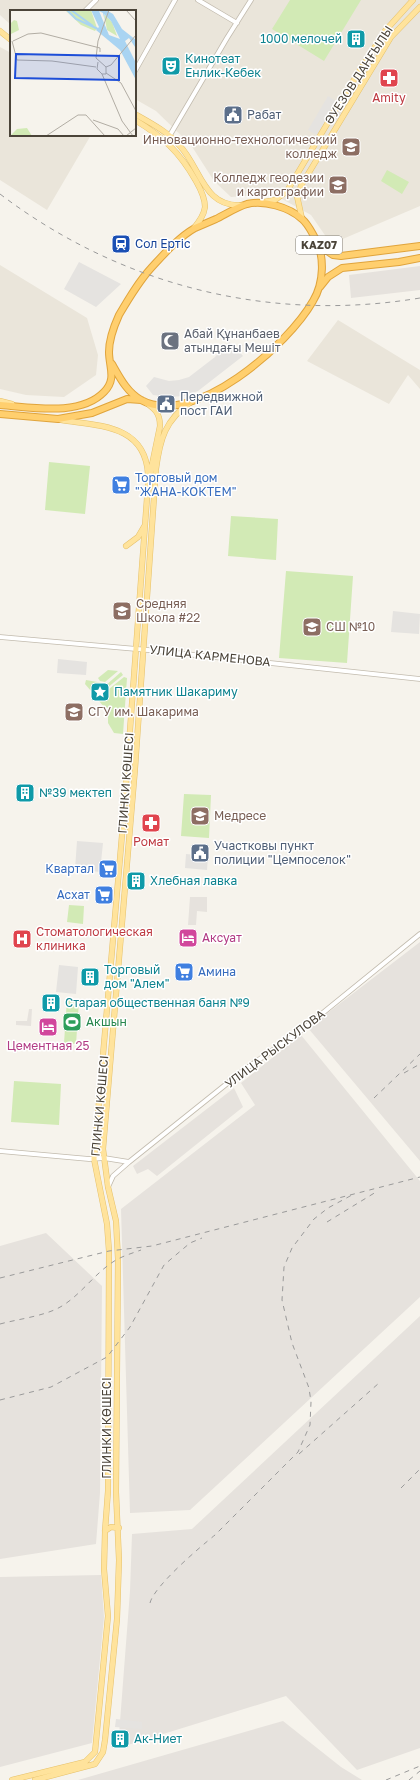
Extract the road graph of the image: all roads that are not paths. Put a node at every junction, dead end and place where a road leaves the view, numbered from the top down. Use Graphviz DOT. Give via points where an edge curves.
graph roads {
  1 [pos="175,0"];
  2 [pos="198,0"];
  3 [pos="251,0"];
  4 [pos="412,0"];
  5 [pos="96,1"];
  6 [pos="420,7"];
  7 [pos="86,10"];
  8 [pos="237,23"];
  9 [pos="0,31"];
  10 [pos="10,39"];
  11 [pos="136,69"];
  12 [pos="136,115"];
  13 [pos="136,121"];
  14 [pos="170,135"];
  15 [pos="263,203"];
  16 [pos="245,204"];
  17 [pos="302,218"];
  18 [pos="193,229"];
  19 [pos="320,246"];
  20 [pos="420,246"];
  21 [pos="420,258"];
  22 [pos="319,288"];
  23 [pos="112,364"];
  24 [pos="143,400"];
  25 [pos="0,401"];
  26 [pos="192,402"];
  27 [pos="0,405"];
  28 [pos="16,406"];
  29 [pos="0,414"];
  30 [pos="58,419"];
  31 [pos="148,484"];
  32 [pos="146,524"];
  33 [pos="126,546"];
  34 [pos="0,637"];
  35 [pos="135,649"];
  36 [pos="144,649"];
  37 [pos="420,679"];
  38 [pos="420,934"];
  39 [pos="0,1151"];
  40 [pos="104,1158"];
  41 [pos="94,1159"];
  42 [pos="129,1162"];
  43 [pos="108,1187"];
  44 [pos="117,1398"];
  45 [pos="107,1400"];
  46 [pos="119,1528"];
  47 [pos="105,1531"];
  48 [pos="105,1587"];
  49 [pos="117,1590"];
  50 [pos="12,1780"];
  51 [pos="35,1780"];
  1 -- 11 [label="street"];
  2 -- 8 [label="street"];
  3 -- 8 [label="street"];
  4 -- 15 [label="main road, ӘУЕЗОВ ДАҢҒЫЛЫ" via="385,32 287,190 275,200"];
  5 -- 7 [label="street"];
  6 -- 17 [label="main road, ӘУЕЗОВ ДАҢҒЫЛЫ" via="391,37 302,184 297,196"];
  8 -- 14 [label="street"];
  9 -- 10 [label="main road"];
  12 -- 14 [label="main road"];
  13 -- 18 [label="main road" via="161,137 178,153 200,188 205,207 202,217"];
  14 -- 16 [label="main road" via="181,146 205,186 217,200 228,205"];
  15 -- 16 [label="highway, KAZ07"];
  15 -- 17 [label="highway, KAZ07" via="289,210"];
  16 -- 18 [label="highway, KAZ07"];
  17 -- 19 [label="highway, KAZ07"];
  18 -- 23 [label="highway, KAZ07" via="152,266 136,286 114,327 109,353"];
  19 -- 20 [label="highway, KAZ07" via="333,256 341,256"];
  19 -- 22 [label="highway, KAZ07" via="322,263"];
  21 -- 22 [label="highway, KAZ07" via="342,268 328,277"];
  22 -- 26 [label="highway, KAZ07" via="314,300 290,333 268,354 231,382"];
  23 -- 24 [label="highway, KAZ07" via="129,391"];
  23 -- 28 [label="highway, KAZ07" via="111,381 105,391 88,403 53,409"];
  24 -- 26 [label="highway, KAZ07" via="165,406"];
  24 -- 30 [label="highway, KAZ07" via="127,399 92,413"];
  24 -- 31 [label="main road, ГЛИНКИ КӨШЕСІ" via="156,410 160,417"];
  25 -- 28 [label="main road"];
  26 -- 36 [label="main road, ГЛИНКИ КӨШЕСІ" via="171,419 164,431 159,449"];
  27 -- 28 [label="highway, KAZ07"];
  29 -- 30 [label="highway, KAZ07"];
  30 -- 31 [label="main road" via="122,431 135,441 142,453 148,470"];
  31 -- 32 [label="main road, ГЛИНКИ КӨШЕСІ"];
  32 -- 33 [label="main road" via="138,537"];
  32 -- 35 [label="main road, ГЛИНКИ КӨШЕСІ"];
  34 -- 35 [label="street, УЛИЦА КАРМЕНОВА"];
  35 -- 36 [label="street, УЛИЦА КАРМЕНОВА"];
  35 -- 41 [label="main road, ГЛИНКИ КӨШЕСІ" via="124,812"];
  36 -- 37 [label="street, УЛИЦА КАРМЕНОВА"];
  36 -- 40 [label="main road, ГЛИНКИ КӨШЕСІ"];
  38 -- 42 [label="street, УЛИЦА РЫСКУЛОВА" via="303,1029 244,1070"];
  39 -- 41 [label="street"];
  40 -- 41 [label="street"];
  40 -- 42 [label="street"];
  40 -- 43 [label="main road, ГЛИНКИ КӨШЕСІ"];
  41 -- 45 [label="main road, ГЛИНКИ КӨШЕСІ" via="108,1224"];
  42 -- 43 [label="street, УЛИЦА РЫСКУЛОВА" via="113,1176"];
  43 -- 44 [label="main road, ГЛИНКИ КӨШЕСІ" via="116,1221 118,1254"];
  44 -- 45 [label="street"];
  44 -- 46 [label="main road, ГЛИНКИ КӨШЕСІ" via="116,1492"];
  45 -- 47 [label="main road, ГЛИНКИ КӨШЕСІ" via="108,1491"];
  46 -- 47 [label="main road" via="111,1527"];
  46 -- 49 [label="main road, ГЛИНКИ КӨШЕСІ"];
  47 -- 48 [label="main road, ГЛИНКИ КӨШЕСІ"];
  48 -- 49 [label="main road" via="110,1591"];
  48 -- 50 [label="main road, ГЛИНКИ КӨШЕСІ" via="108,1616 95,1752 85,1762"];
  49 -- 51 [label="main road, ГЛИНКИ КӨШЕСІ" via="117,1619 103,1752 91,1766"];
}
